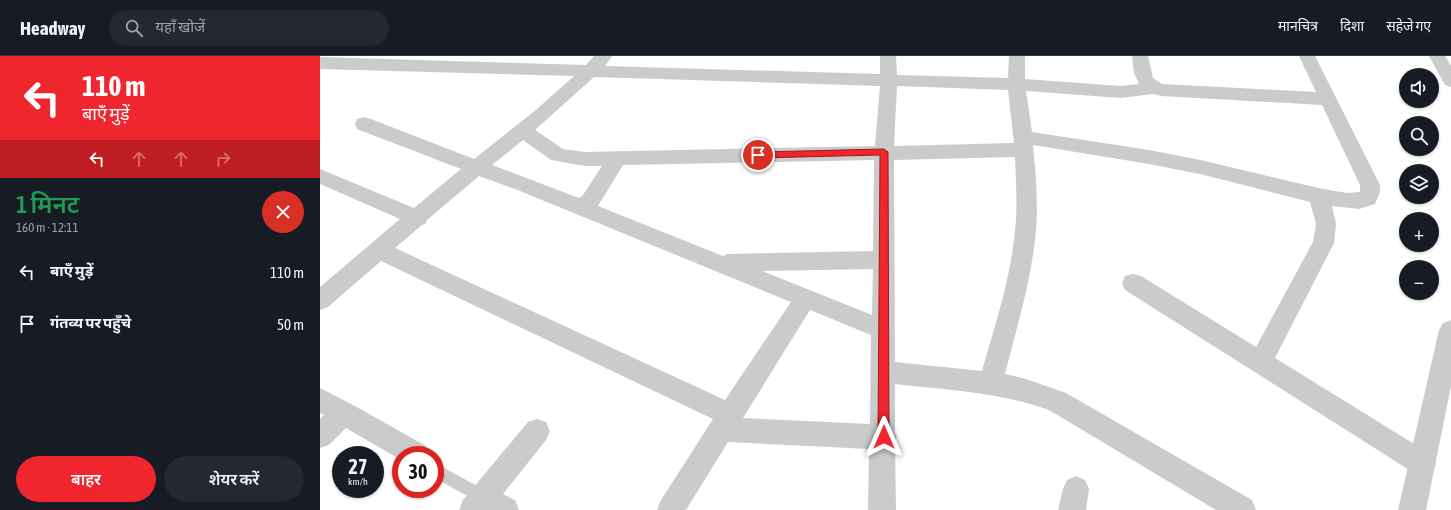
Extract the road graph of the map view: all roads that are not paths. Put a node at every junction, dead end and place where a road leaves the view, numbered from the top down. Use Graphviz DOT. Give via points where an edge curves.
graph roads {
  1 [pos="604,56"];
  2 [pos="888,56"];
  3 [pos="1017,56"];
  4 [pos="1140,56"];
  5 [pos="1307,56"];
  6 [pos="1437,56"];
  7 [pos="367,60"];
  8 [pos="425,61"];
  9 [pos="520,62"];
  10 [pos="320,63"];
  11 [pos="590,72"];
  12 [pos="889,79"];
  13 [pos="1451,81"];
  14 [pos="1016,84"];
  15 [pos="1152,88"];
  16 [pos="1327,99"];
  17 [pos="364,124"];
  18 [pos="522,130"];
  19 [pos="1023,143"];
  20 [pos="884,152"];
  21 [pos="617,159"];
  22 [pos="477,166"];
  23 [pos="320,176"];
  24 [pos="1318,196"];
  25 [pos="581,208"];
  26 [pos="418,218"];
  27 [pos="379,250"];
  28 [pos="884,260"];
  29 [pos="718,263"];
  30 [pos="1133,283"];
  31 [pos="806,298"];
  32 [pos="320,300"];
  33 [pos="884,330"];
  34 [pos="1451,330"];
  35 [pos="1260,362"];
  36 [pos="884,372"];
  37 [pos="991,383"];
  38 [pos="1444,392"];
  39 [pos="320,400"];
  40 [pos="344,413"];
  41 [pos="726,422"];
  42 [pos="537,431"];
  43 [pos="320,436"];
  44 [pos="884,437"];
  45 [pos="401,446"];
  46 [pos="1422,464"];
  47 [pos="444,477"];
  48 [pos="478,503"];
  49 [pos="1234,508"];
  50 [pos="506,510"];
  51 [pos="671,510"];
  52 [pos="882,510"];
  53 [pos="1412,510"];
  1 -- 11 [label="street"];
  2 -- 12 [label="street"];
  3 -- 14 [label="street"];
  4 -- 15 [label="street" via="1145,81"];
  5 -- 16 [label="street"];
  6 -- 13 [label="street"];
  7 -- 8 [label="street"];
  7 -- 10 [label="street"];
  8 -- 9 [label="street"];
  9 -- 11 [label="street"];
  11 -- 12 [label="street"];
  11 -- 18 [label="street"];
  12 -- 14 [label="street"];
  12 -- 20 [label="street"];
  14 -- 15 [label="street" via="1121,92"];
  14 -- 19 [label="street"];
  15 -- 16 [label="street"];
  16 -- 24 [label="street" via="1370,185 1370,192 1368,198 1359,201"];
  17 -- 22 [label="street"];
  18 -- 21 [label="street" via="558,155 585,159"];
  18 -- 22 [label="street"];
  19 -- 20 [label="street"];
  19 -- 24 [label="street" via="1157,158"];
  19 -- 37 [label="street" via="1027,195 1025,240"];
  20 -- 21 [label="street"];
  20 -- 28 [label="street"];
  21 -- 25 [label="street" via="590,201"];
  22 -- 25 [label="street"];
  22 -- 26 [label="street"];
  23 -- 26 [label="street"];
  24 -- 35 [label="street" via="1327,218 1324,243"];
  25 -- 29 [label="street"];
  26 -- 27 [label="street"];
  27 -- 32 [label="street"];
  27 -- 41 [label="street"];
  28 -- 29 [label="street"];
  28 -- 33 [label="street"];
  29 -- 31 [label="street"];
  30 -- 35 [label="street"];
  31 -- 33 [label="street"];
  31 -- 41 [label="street"];
  33 -- 36 [label="street"];
  34 -- 38 [label="street"];
  35 -- 46 [label="street"];
  36 -- 37 [label="street"];
  36 -- 44 [label="street"];
  37 -- 49 [label="street" via="1026,390 1057,401"];
  38 -- 46 [label="street"];
  39 -- 40 [label="street"];
  40 -- 43 [label="street"];
  40 -- 45 [label="street"];
  41 -- 44 [label="street"];
  41 -- 51 [label="street"];
  42 -- 48 [label="street"];
  44 -- 52 [label="street"];
  46 -- 53 [label="street"];
  47 -- 48 [label="lane"];
  48 -- 50 [label="street"];
}
